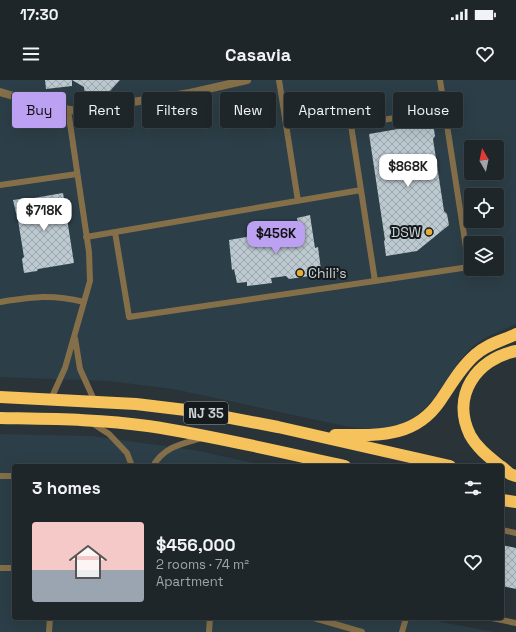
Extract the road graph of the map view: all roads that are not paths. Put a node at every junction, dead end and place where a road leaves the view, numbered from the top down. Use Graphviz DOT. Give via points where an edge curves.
graph roads {
  1 [pos="247,80"];
  2 [pos="279,80"];
  3 [pos="440,80"];
  4 [pos="0,92"];
  5 [pos="442,92"];
  6 [pos="68,110"];
  7 [pos="393,118"];
  8 [pos="448,128"];
  9 [pos="77,174"];
  10 [pos="0,185"];
  11 [pos="361,190"];
  12 [pos="298,201"];
  13 [pos="115,232"];
  14 [pos="86,237"];
  15 [pos="375,281"];
  16 [pos="0,302"];
  17 [pos="84,302"];
  18 [pos="516,334"];
  19 [pos="75,336"];
  20 [pos="516,351"];
  21 [pos="0,397"];
  22 [pos="51,399"];
  23 [pos="94,402"];
  24 [pos="0,418"];
  25 [pos="87,420"];
  26 [pos="278,427"];
  27 [pos="210,436"];
  28 [pos="131,464"];
  29 [pos="155,464"];
  30 [pos="336,464"];
  31 [pos="441,464"];
  32 [pos="498,464"];
  33 [pos="504,469"];
  34 [pos="0,476"];
  35 [pos="12,476"];
  36 [pos="516,476"];
  37 [pos="504,478"];
  38 [pos="516,481"];
  39 [pos="504,500"];
  40 [pos="516,502"];
  41 [pos="504,530"];
  42 [pos="516,533"];
  43 [pos="0,568"];
  44 [pos="12,568"];
  45 [pos="50,620"];
  46 [pos="210,620"];
  47 [pos="321,620"];
  48 [pos="405,620"];
  49 [pos="502,620"];
  50 [pos="516,623"];
  51 [pos="49,632"];
  52 [pos="209,632"];
  53 [pos="362,632"];
  54 [pos="402,632"];
  1 -- 6 [label="street" via="182,95 89,110"];
  2 -- 12 [label="lane"];
  3 -- 5 [label="lane"];
  4 -- 6 [label="street"];
  6 -- 9 [label="lane"];
  7 -- 11 [label="lane" via="351,125"];
  8 -- 15 [label="lane" via="469,267"];
  9 -- 10 [label="lane"];
  9 -- 14 [label="lane"];
  11 -- 12 [label="lane"];
  11 -- 15 [label="lane"];
  12 -- 13 [label="lane"];
  13 -- 14 [label="lane"];
  13 -- 15 [label="lane" via="129,317"];
  14 -- 17 [label="lane" via="90,281"];
  16 -- 17 [label="lane" via="52,296"];
  17 -- 19 [label="lane"];
  18 -- 26 [label="highway" via="489,345 474,356 437,406 421,421 406,429 383,435 335,435"];
  19 -- 22 [label="lane" via="65,368"];
  19 -- 23 [label="lane" via="80,369"];
  20 -- 32 [label="highway" via="484,365 472,378 465,397 466,425 471,436"];
  21 -- 22 [label="highway, NJ 35"];
  22 -- 23 [label="highway, NJ 35"];
  23 -- 26 [label="highway, NJ 35" via="194,411"];
  24 -- 25 [label="highway, NJ 35"];
  25 -- 27 [label="highway, NJ 35"];
  25 -- 28 [label="lane" via="109,434 128,453"];
  26 -- 31 [label="highway, NJ 35"];
  27 -- 29 [label="lane" via="175,446 164,453"];
  27 -- 30 [label="highway, NJ 35"];
  33 -- 36 [label="highway"];
  34 -- 35 [label="lane"];
  37 -- 38 [label="highway"];
  39 -- 40 [label="highway"];
  41 -- 42 [label="lane"];
  43 -- 44 [label="lane"];
  45 -- 51 [label="lane"];
  46 -- 52 [label="lane"];
  47 -- 53 [label="lane"];
  48 -- 54 [label="lane"];
  49 -- 50 [label="lane"];
}
